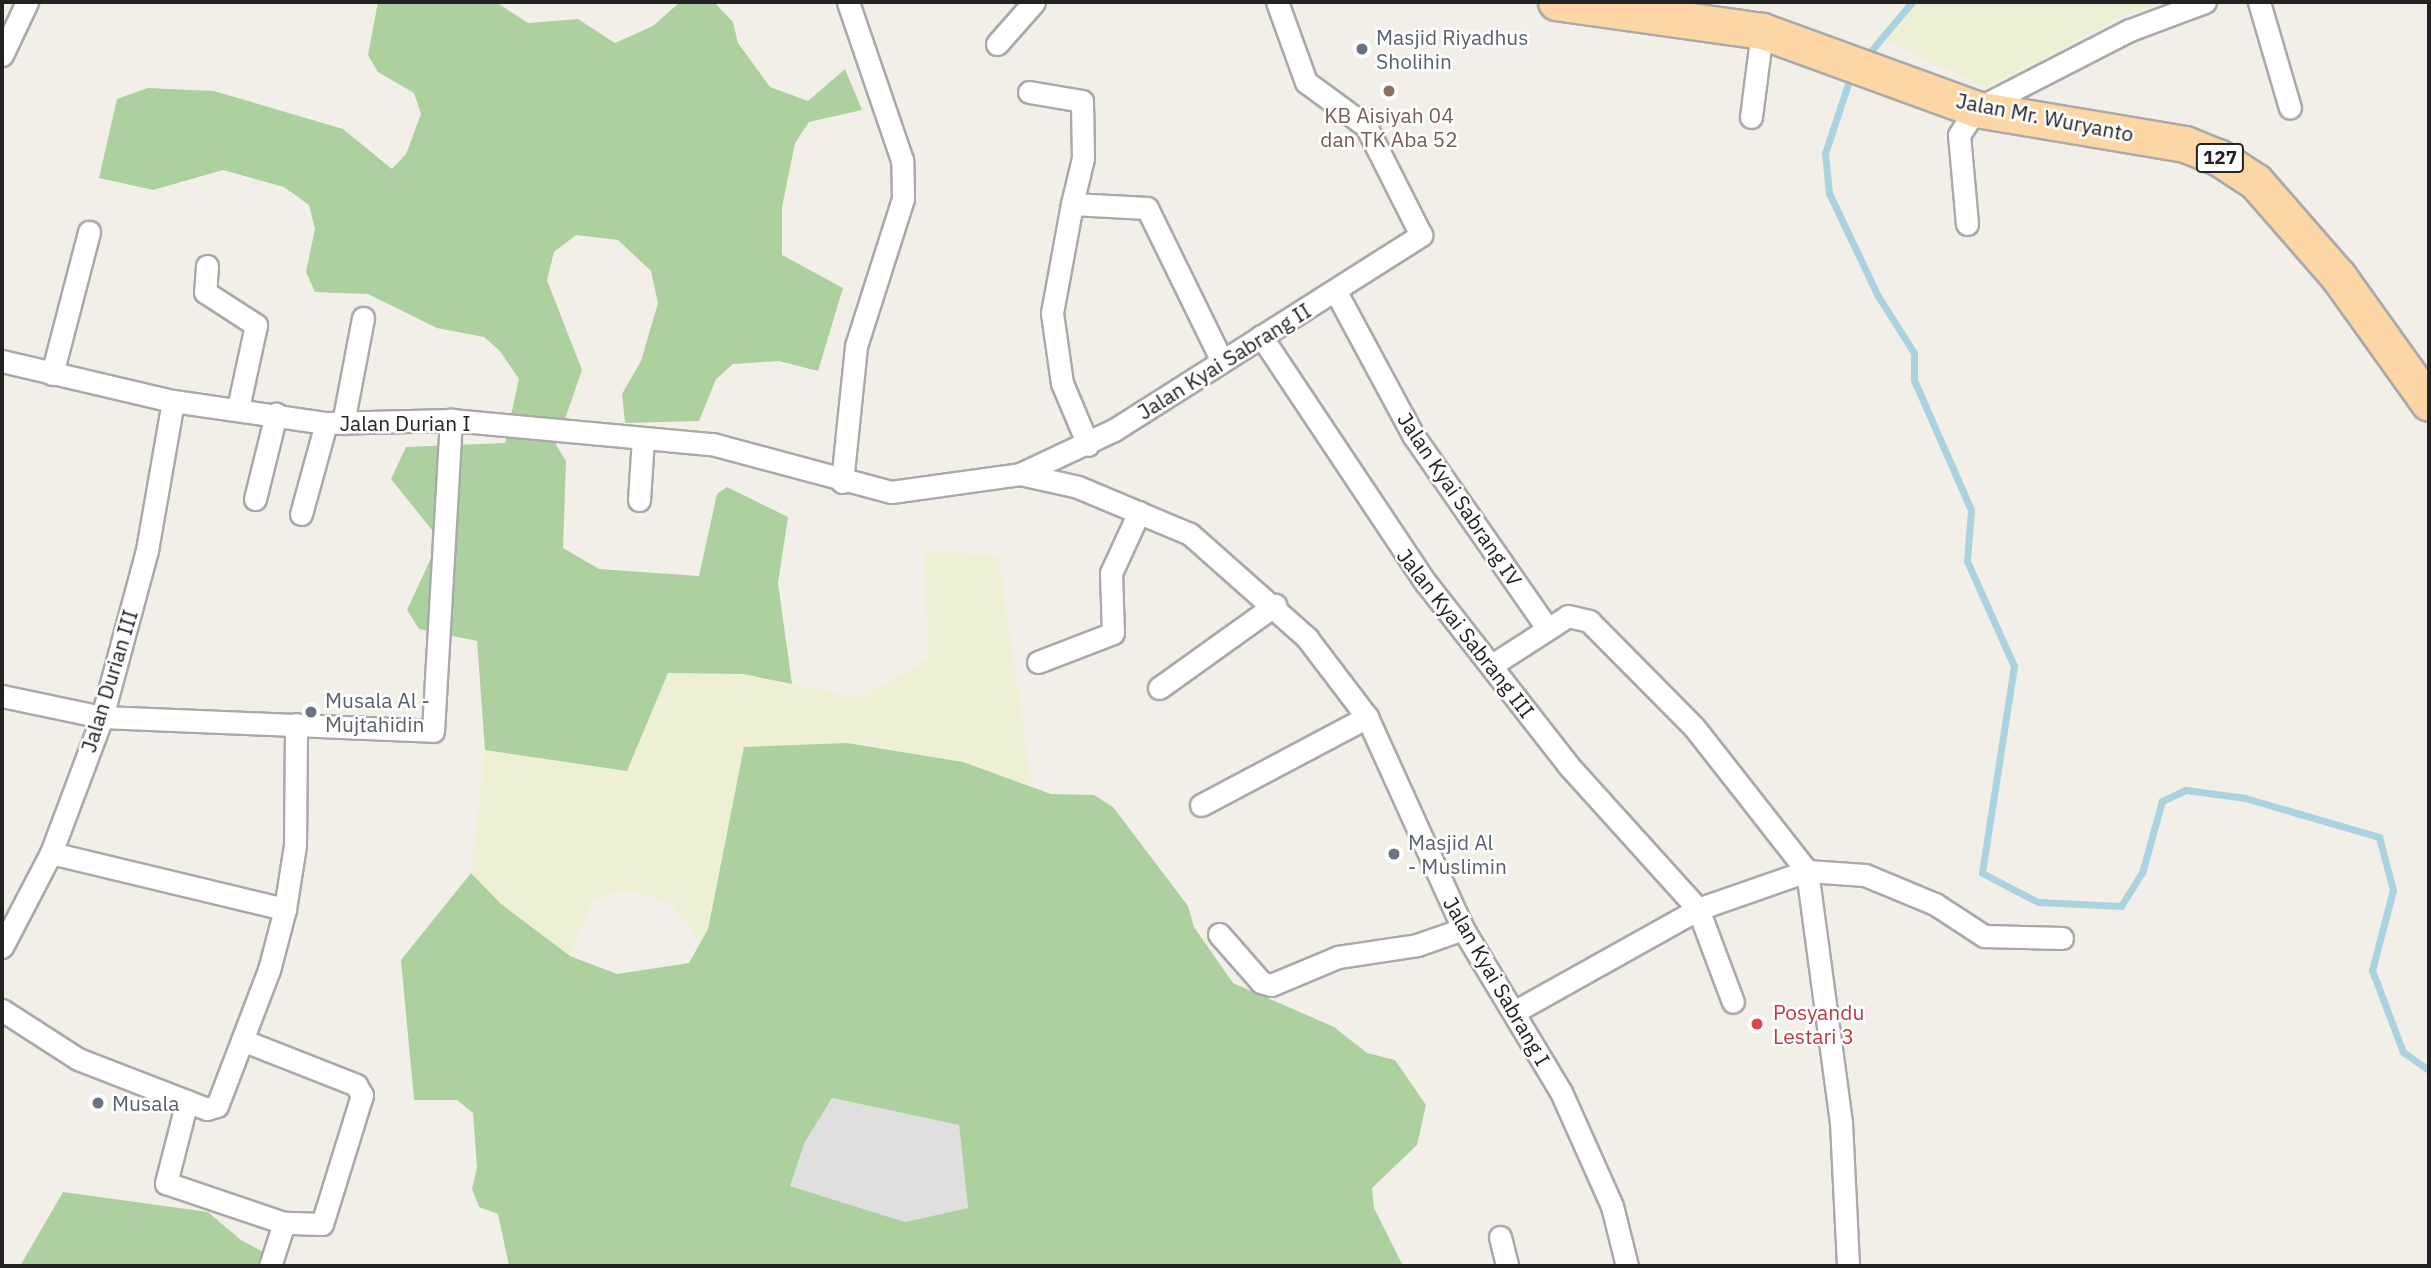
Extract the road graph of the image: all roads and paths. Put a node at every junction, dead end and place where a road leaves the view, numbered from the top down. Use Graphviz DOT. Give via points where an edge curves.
graph roads {
  1 [pos="27,2"];
  2 [pos="848,2"];
  3 [pos="1034,2"];
  4 [pos="1277,2"];
  5 [pos="1556,2"];
  6 [pos="2206,2"];
  7 [pos="2259,2"];
  8 [pos="1762,31"];
  9 [pos="998,44"];
  10 [pos="2,55"];
  11 [pos="1029,92"];
  12 [pos="1976,108"];
  13 [pos="2290,108"];
  14 [pos="1751,117"];
  15 [pos="1072,204"];
  16 [pos="1966,224"];
  17 [pos="89,232"];
  18 [pos="207,265"];
  19 [pos="1336,292"];
  20 [pos="363,318"];
  21 [pos="1261,336"];
  22 [pos="1221,359"];
  23 [pos="2,361"];
  24 [pos="52,374"];
  25 [pos="173,401"];
  26 [pos="2429,403"];
  27 [pos="238,408"];
  28 [pos="276,414"];
  29 [pos="451,420"];
  30 [pos="334,423"];
  31 [pos="643,438"];
  32 [pos="1088,445"];
  33 [pos="1020,474"];
  34 [pos="842,482"];
  35 [pos="891,492"];
  36 [pos="256,499"];
  37 [pos="639,500"];
  38 [pos="1139,512"];
  39 [pos="301,514"];
  40 [pos="1275,606"];
  41 [pos="1548,629"];
  42 [pos="1038,662"];
  43 [pos="1492,665"];
  44 [pos="1159,688"];
  45 [pos="2,696"];
  46 [pos="102,717"];
  47 [pos="1367,717"];
  48 [pos="296,724"];
  49 [pos="1201,805"];
  50 [pos="51,853"];
  51 [pos="1807,871"];
  52 [pos="1698,909"];
  53 [pos="282,919"];
  54 [pos="1463,929"];
  55 [pos="1219,934"];
  56 [pos="2062,938"];
  57 [pos="2,947"];
  58 [pos="1733,1002"];
  59 [pos="2,1010"];
  60 [pos="1514,1012"];
  61 [pos="242,1040"];
  62 [pos="187,1101"];
  63 [pos="284,1223"];
  64 [pos="1500,1237"];
  65 [pos="270,1266"];
  66 [pos="1507,1266"];
  67 [pos="1627,1266"];
  68 [pos="1848,1266"];
  1 -- 10 [label="street"];
  2 -- 34 [label="street" via="902,160 903,198 856,346"];
  3 -- 9 [label="street"];
  4 -- 19 [label="street, Jalan Kyai Sabrang II" via="1306,82 1366,125 1421,235"];
  5 -- 8 [label="main road, Jalan Mr. Wuryanto / 127"];
  6 -- 12 [label="street" via="2130,30"];
  7 -- 13 [label="street"];
  8 -- 12 [label="main road, Jalan Mr. Wuryanto / 127"];
  8 -- 14 [label="street"];
  11 -- 15 [label="street" via="1082,101 1083,158"];
  12 -- 16 [label="street" via="1959,135"];
  12 -- 26 [label="main road, Jalan Mr. Wuryanto / 127" via="2185,144 2239,168 2339,276"];
  15 -- 22 [label="street" via="1147,208"];
  15 -- 32 [label="street" via="1052,313 1062,383"];
  17 -- 24 [label="street"];
  18 -- 27 [label="street" via="205,292 256,321"];
  19 -- 21 [label="street, Jalan Kyai Sabrang II"];
  19 -- 41 [label="street, Jalan Kyai Sabrang IV" via="1413,435"];
  20 -- 30 [label="street"];
  21 -- 22 [label="street, Jalan Kyai Sabrang II"];
  21 -- 43 [label="street, Jalan Kyai Sabrang III" via="1370,506"];
  22 -- 32 [label="street, Jalan Kyai Sabrang II"];
  23 -- 24 [label="street, Jalan Durian I"];
  24 -- 25 [label="street, Jalan Durian I"];
  25 -- 27 [label="street, Jalan Durian I"];
  25 -- 46 [label="street, Jalan Durian III" via="147,550"];
  27 -- 28 [label="street, Jalan Durian I"];
  28 -- 30 [label="street, Jalan Durian I"];
  28 -- 36 [label="street"];
  29 -- 30 [label="street, Jalan Durian I"];
  29 -- 31 [label="street, Jalan Durian I"];
  29 -- 48 [label="street" via="433,731"];
  30 -- 39 [label="street"];
  31 -- 34 [label="street, Jalan Durian I" via="712,444"];
  31 -- 37 [label="street"];
  32 -- 33 [label="street, Jalan Kyai Sabrang II"];
  33 -- 35 [label="street, Jalan Kyai Sabrang I"];
  33 -- 38 [label="street, Jalan Kyai Sabrang I" via="1078,487"];
  34 -- 35 [label="street, Jalan Durian I"];
  38 -- 40 [label="street, Jalan Kyai Sabrang I" via="1190,534"];
  38 -- 42 [label="street" via="1111,573 1113,633"];
  40 -- 44 [label="street"];
  40 -- 47 [label="street, Jalan Kyai Sabrang I"];
  41 -- 43 [label="street"];
  41 -- 51 [label="street" via="1568,616 1589,621 1693,727"];
  43 -- 52 [label="street, Jalan Kyai Sabrang III" via="1567,765"];
  45 -- 46 [label="street"];
  46 -- 48 [label="street"];
  46 -- 50 [label="street, Jalan Durian III"];
  47 -- 49 [label="street"];
  47 -- 54 [label="street, Jalan Kyai Sabrang I"];
  48 -- 53 [label="street" via="295,845"];
  50 -- 53 [label="street"];
  50 -- 57 [label="street, Jalan Durian III"];
  51 -- 52 [label="street"];
  51 -- 56 [label="street" via="1865,875 1935,904 1984,936"];
  51 -- 68 [label="street" via="1841,1122"];
  52 -- 58 [label="street"];
  52 -- 60 [label="street"];
  53 -- 61 [label="street"];
  54 -- 55 [label="street" via="1417,945 1338,957 1271,985 1261,982"];
  54 -- 60 [label="street, Jalan Kyai Sabrang I"];
  59 -- 62 [label="street" via="78,1059"];
  60 -- 67 [label="street, Jalan Kyai Sabrang I" via="1561,1092 1606,1193"];
  61 -- 62 [label="street" via="217,1106"];
  61 -- 63 [label="street" via="355,1085 362,1095 322,1224"];
  62 -- 63 [label="street" via="166,1183"];
  63 -- 65 [label="street"];
  64 -- 66 [label="street"];
}
